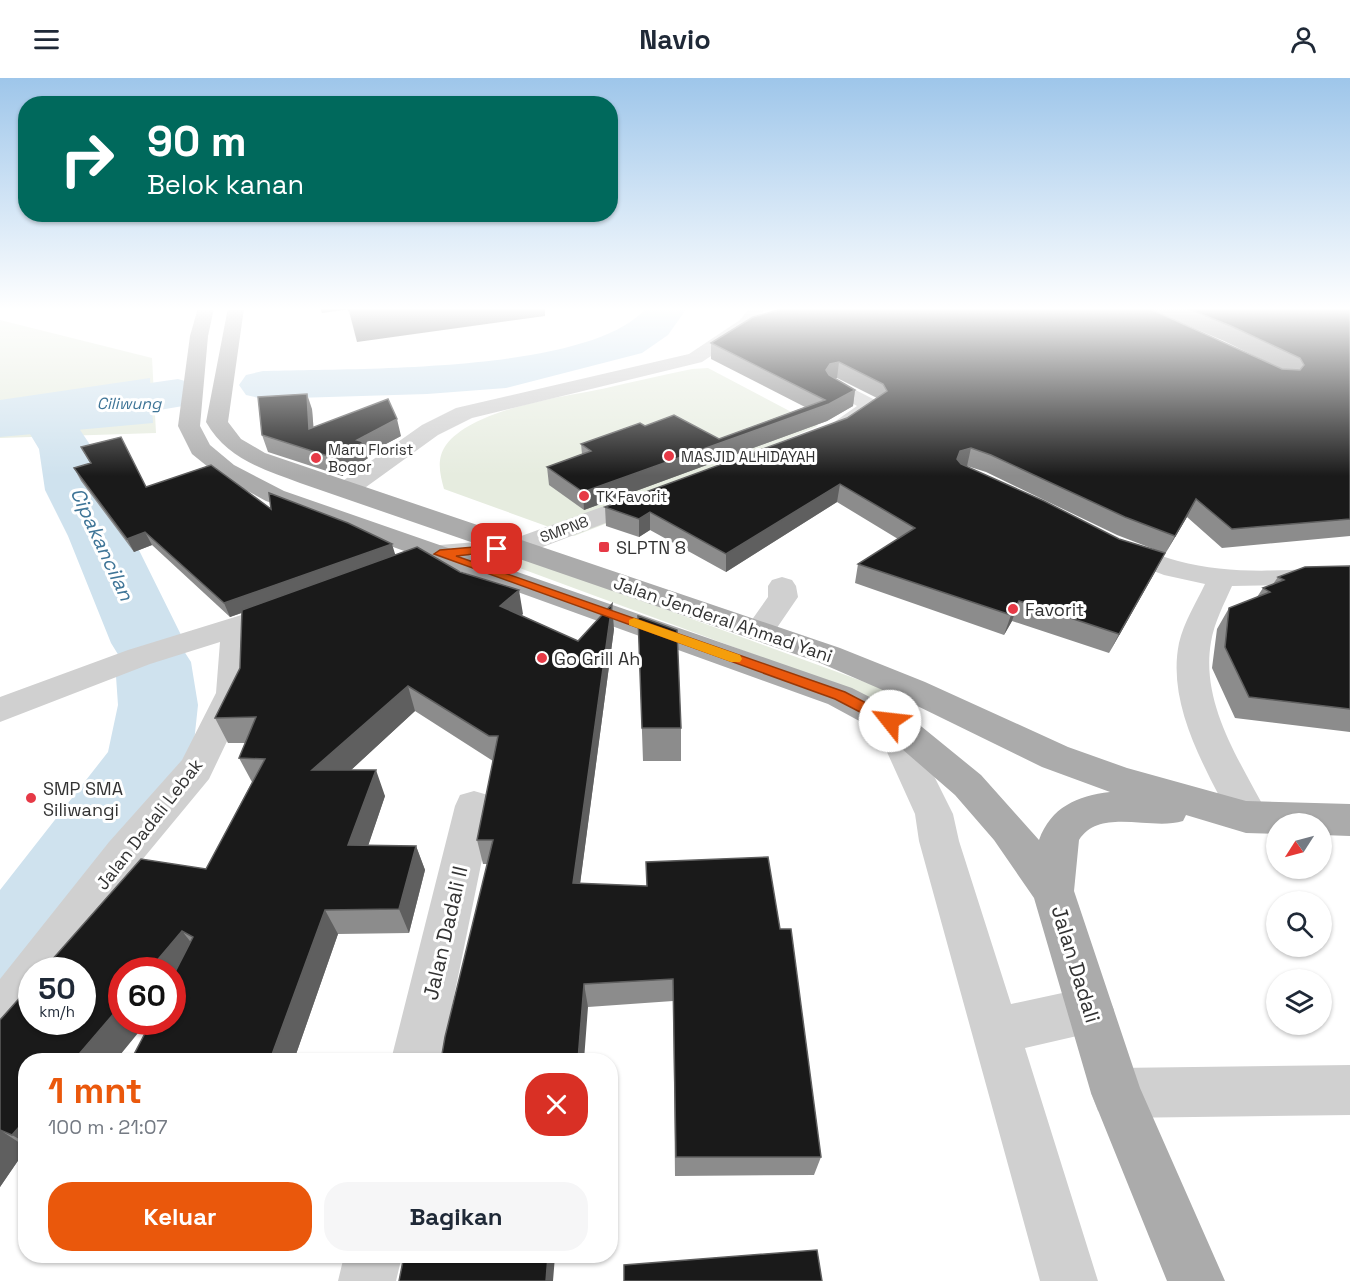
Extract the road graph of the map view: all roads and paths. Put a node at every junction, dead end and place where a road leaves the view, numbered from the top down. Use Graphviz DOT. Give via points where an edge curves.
graph roads {
  1 [pos="196,364"];
  2 [pos="224,364"];
  3 [pos="668,364"];
  4 [pos="836,386"];
  5 [pos="204,408"];
  6 [pos="814,436"];
  7 [pos="309,478"];
  8 [pos="671,489"];
  9 [pos="346,490"];
  10 [pos="275,496"];
  11 [pos="1090,533"];
  12 [pos="517,547"];
  13 [pos="440,554"];
  14 [pos="389,573"];
  15 [pos="1350,575"];
  16 [pos="1221,579"];
  17 [pos="782,586"];
  18 [pos="306,603"];
  19 [pos="236,628"];
  20 [pos="759,631"];
  21 [pos="0,710"];
  22 [pos="879,715"];
  23 [pos="474,806"];
  24 [pos="1248,817"];
  25 [pos="1350,820"];
  26 [pos="1053,891"];
  27 [pos="45,957"];
  28 [pos="18,993"];
  29 [pos="1090,1010"];
  30 [pos="0,1015"];
  31 [pos="994,1031"];
  32 [pos="419,1053"];
  33 [pos="1350,1090"];
  34 [pos="1116,1093"];
  35 [pos="371,1263"];
  36 [pos="367,1281"];
  37 [pos="1069,1281"];
  38 [pos="1196,1281"];
  1 -- 5 [label="main road, Jalan Jenderal Ahmad Yani"];
  2 -- 5 [label="main road, Jalan Jenderal Ahmad Yani"];
  3 -- 9 [label="street" via="464,413 430,430"];
  4 -- 6 [label="street" via="872,406 836,428"];
  5 -- 7 [label="main road, Jalan Jenderal Ahmad Yani" via="234,445"];
  5 -- 10 [label="main road, Jalan Jenderal Ahmad Yani" via="189,426 200,449 226,470"];
  7 -- 9 [label="main road, Jalan Jenderal Ahmad Yani"];
  7 -- 10 [label="main road"];
  8 -- 12 [label="street, SMPN8"];
  9 -- 12 [label="main road, Jalan Jenderal Ahmad Yani"];
  10 -- 13 [label="main road, Jalan Jenderal Ahmad Yani"];
  11 -- 16 [label="street" via="1174,570"];
  12 -- 13 [label="street, SMPN8"];
  12 -- 20 [label="main road, Jalan Jenderal Ahmad Yani"];
  13 -- 14 [label="street, SMPN8"];
  13 -- 22 [label="main road, Jalan Jenderal Ahmad Yani" via="840,696"];
  15 -- 16 [label="street"];
  16 -- 24 [label="street" via="1194,646 1196,696"];
  17 -- 20 [label="street" via="783,597"];
  18 -- 19 [label="street"];
  19 -- 21 [label="street" via="139,657"];
  19 -- 27 [label="street, Jalan Dadali Lebak" via="233,693 196,769 123,854"];
  20 -- 24 [label="main road, Jalan Jenderal Ahmad Yani" via="886,679 1088,770"];
  22 -- 26 [label="main road, Jalan Dadali" via="934,754 968,785 1008,829"];
  22 -- 31 [label="street" via="934,814"];
  23 -- 32 [label="street, Jalan Dadali II"];
  24 -- 25 [label="main road, Jalan Jenderal Ahmad Yani"];
  24 -- 26 [label="main road" via="1114,806 1094,810 1072,820 1060,835"];
  26 -- 29 [label="main road, Jalan Dadali"];
  28 -- 30 [label="street"];
  29 -- 31 [label="street"];
  29 -- 34 [label="main road, Jalan Dadali"];
  31 -- 37 [label="street"];
  33 -- 34 [label="street"];
  34 -- 38 [label="main road, Jalan Dadali"];
  35 -- 36 [label="street"];
}
